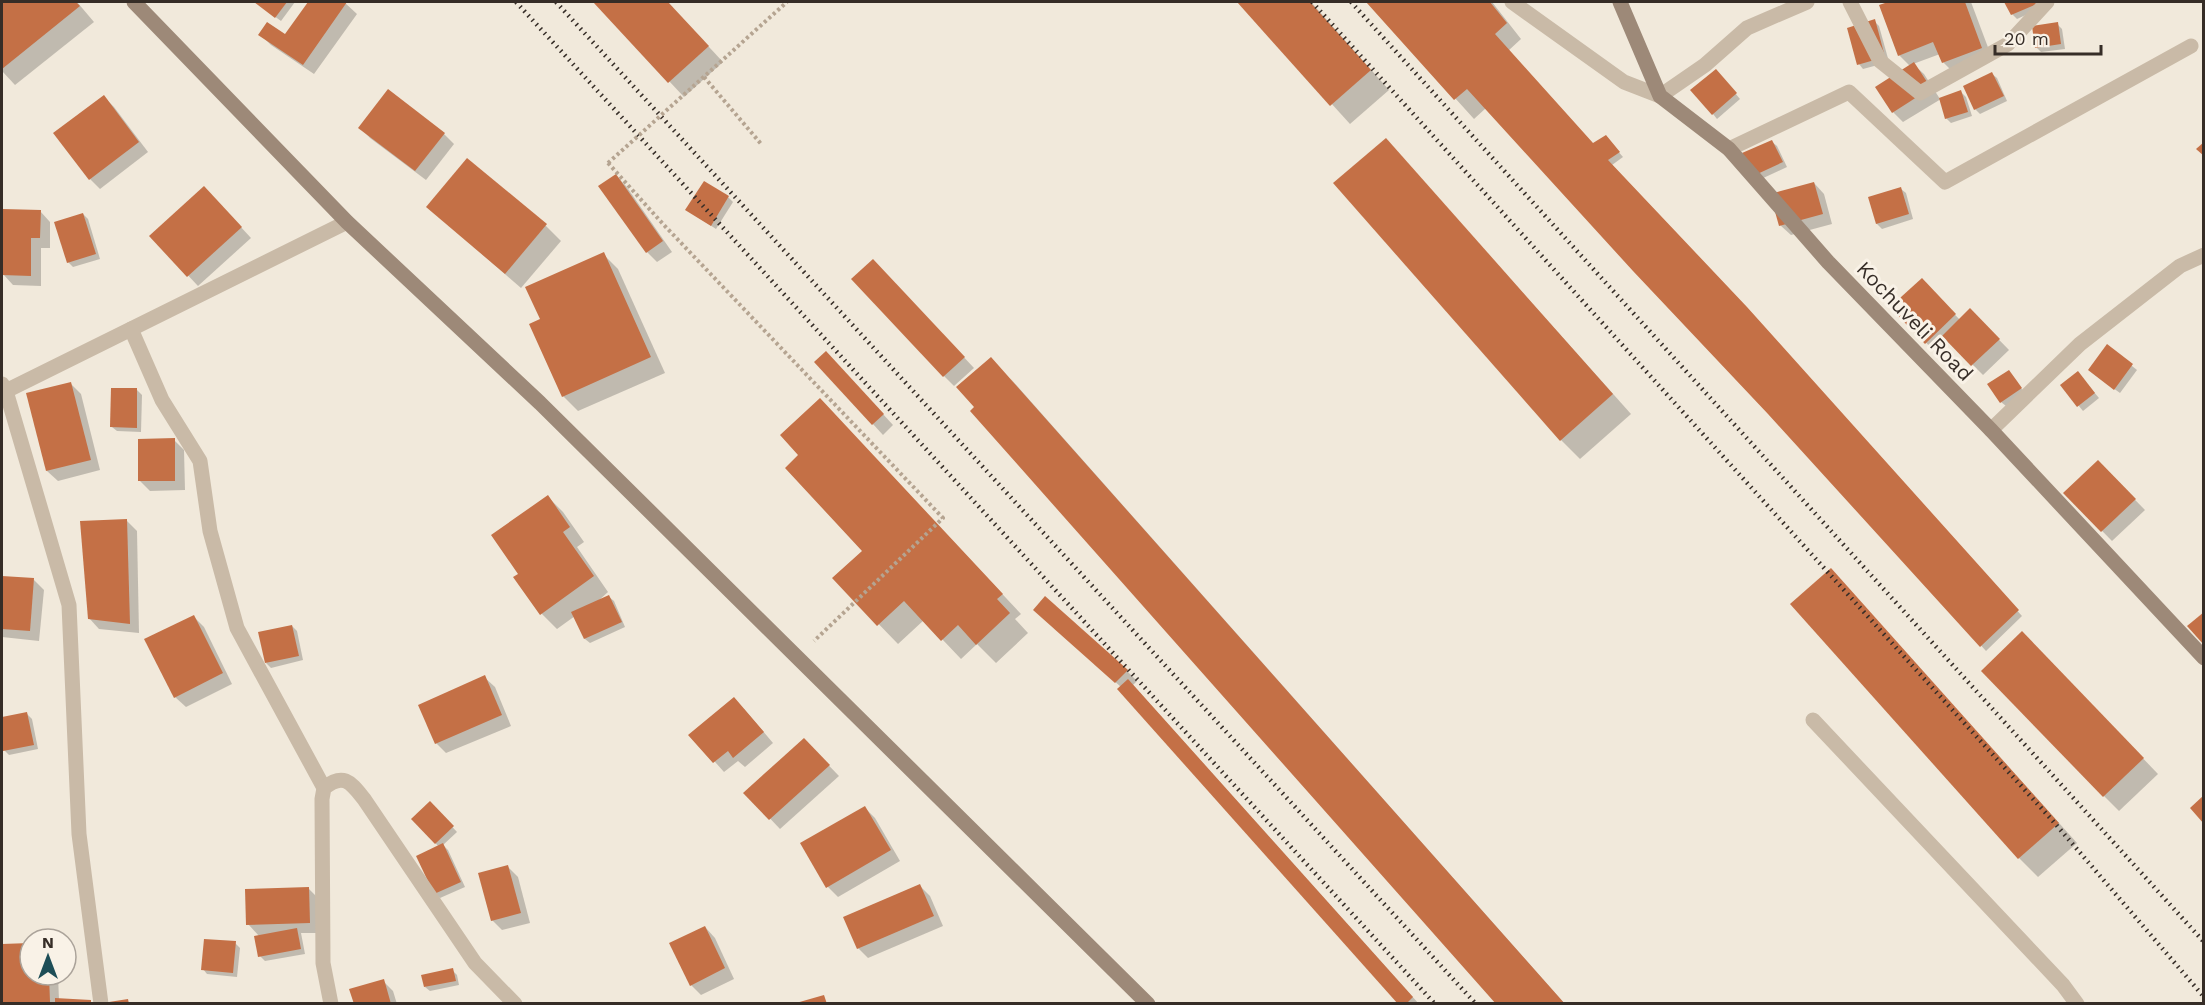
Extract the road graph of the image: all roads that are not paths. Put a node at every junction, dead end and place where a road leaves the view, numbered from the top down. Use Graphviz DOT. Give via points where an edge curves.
graph roads {
  1 [pos="134,2"];
  2 [pos="1512,2"];
  3 [pos="1620,2"];
  4 [pos="1807,2"];
  5 [pos="1850,2"];
  6 [pos="2047,2"];
  7 [pos="2191,46"];
  8 [pos="1660,96"];
  9 [pos="1729,149"];
  10 [pos="347,222"];
  11 [pos="2204,255"];
  12 [pos="131,329"];
  13 [pos="3,390"];
  14 [pos="1991,430"];
  15 [pos="2204,658"];
  16 [pos="1813,720"];
  17 [pos="324,788"];
  18 [pos="100,1004"];
  19 [pos="331,1004"];
  20 [pos="515,1004"];
  21 [pos="1148,1004"];
  22 [pos="2077,1004"];
  1 -- 10 [label="main road"];
  2 -- 8 [label="street" via="1624,82"];
  3 -- 8 [label="main road, Kochuveli Road"];
  4 -- 8 [label="street" via="1747,28 1705,65"];
  5 -- 6 [label="street" via="1880,60 1920,93 2008,44"];
  7 -- 9 [label="street" via="1945,182 1849,92"];
  8 -- 9 [label="main road, Kochuveli Road"];
  9 -- 14 [label="main road, Kochuveli Road" via="1828,261"];
  10 -- 12 [label="street"];
  10 -- 21 [label="main road" via="540,403"];
  11 -- 14 [label="street" via="2180,266 2080,344"];
  12 -- 13 [label="street"];
  12 -- 17 [label="street" via="162,400 200,461 210,531 237,628"];
  13 -- 18 [label="street" via="69,605 79,834"];
  14 -- 15 [label="main road, Kochuveli Road"];
  16 -- 22 [label="street"];
  17 -- 19 [label="street" via="323,963"];
  17 -- 20 [label="street" via="333,780 351,783 476,963"];
}
